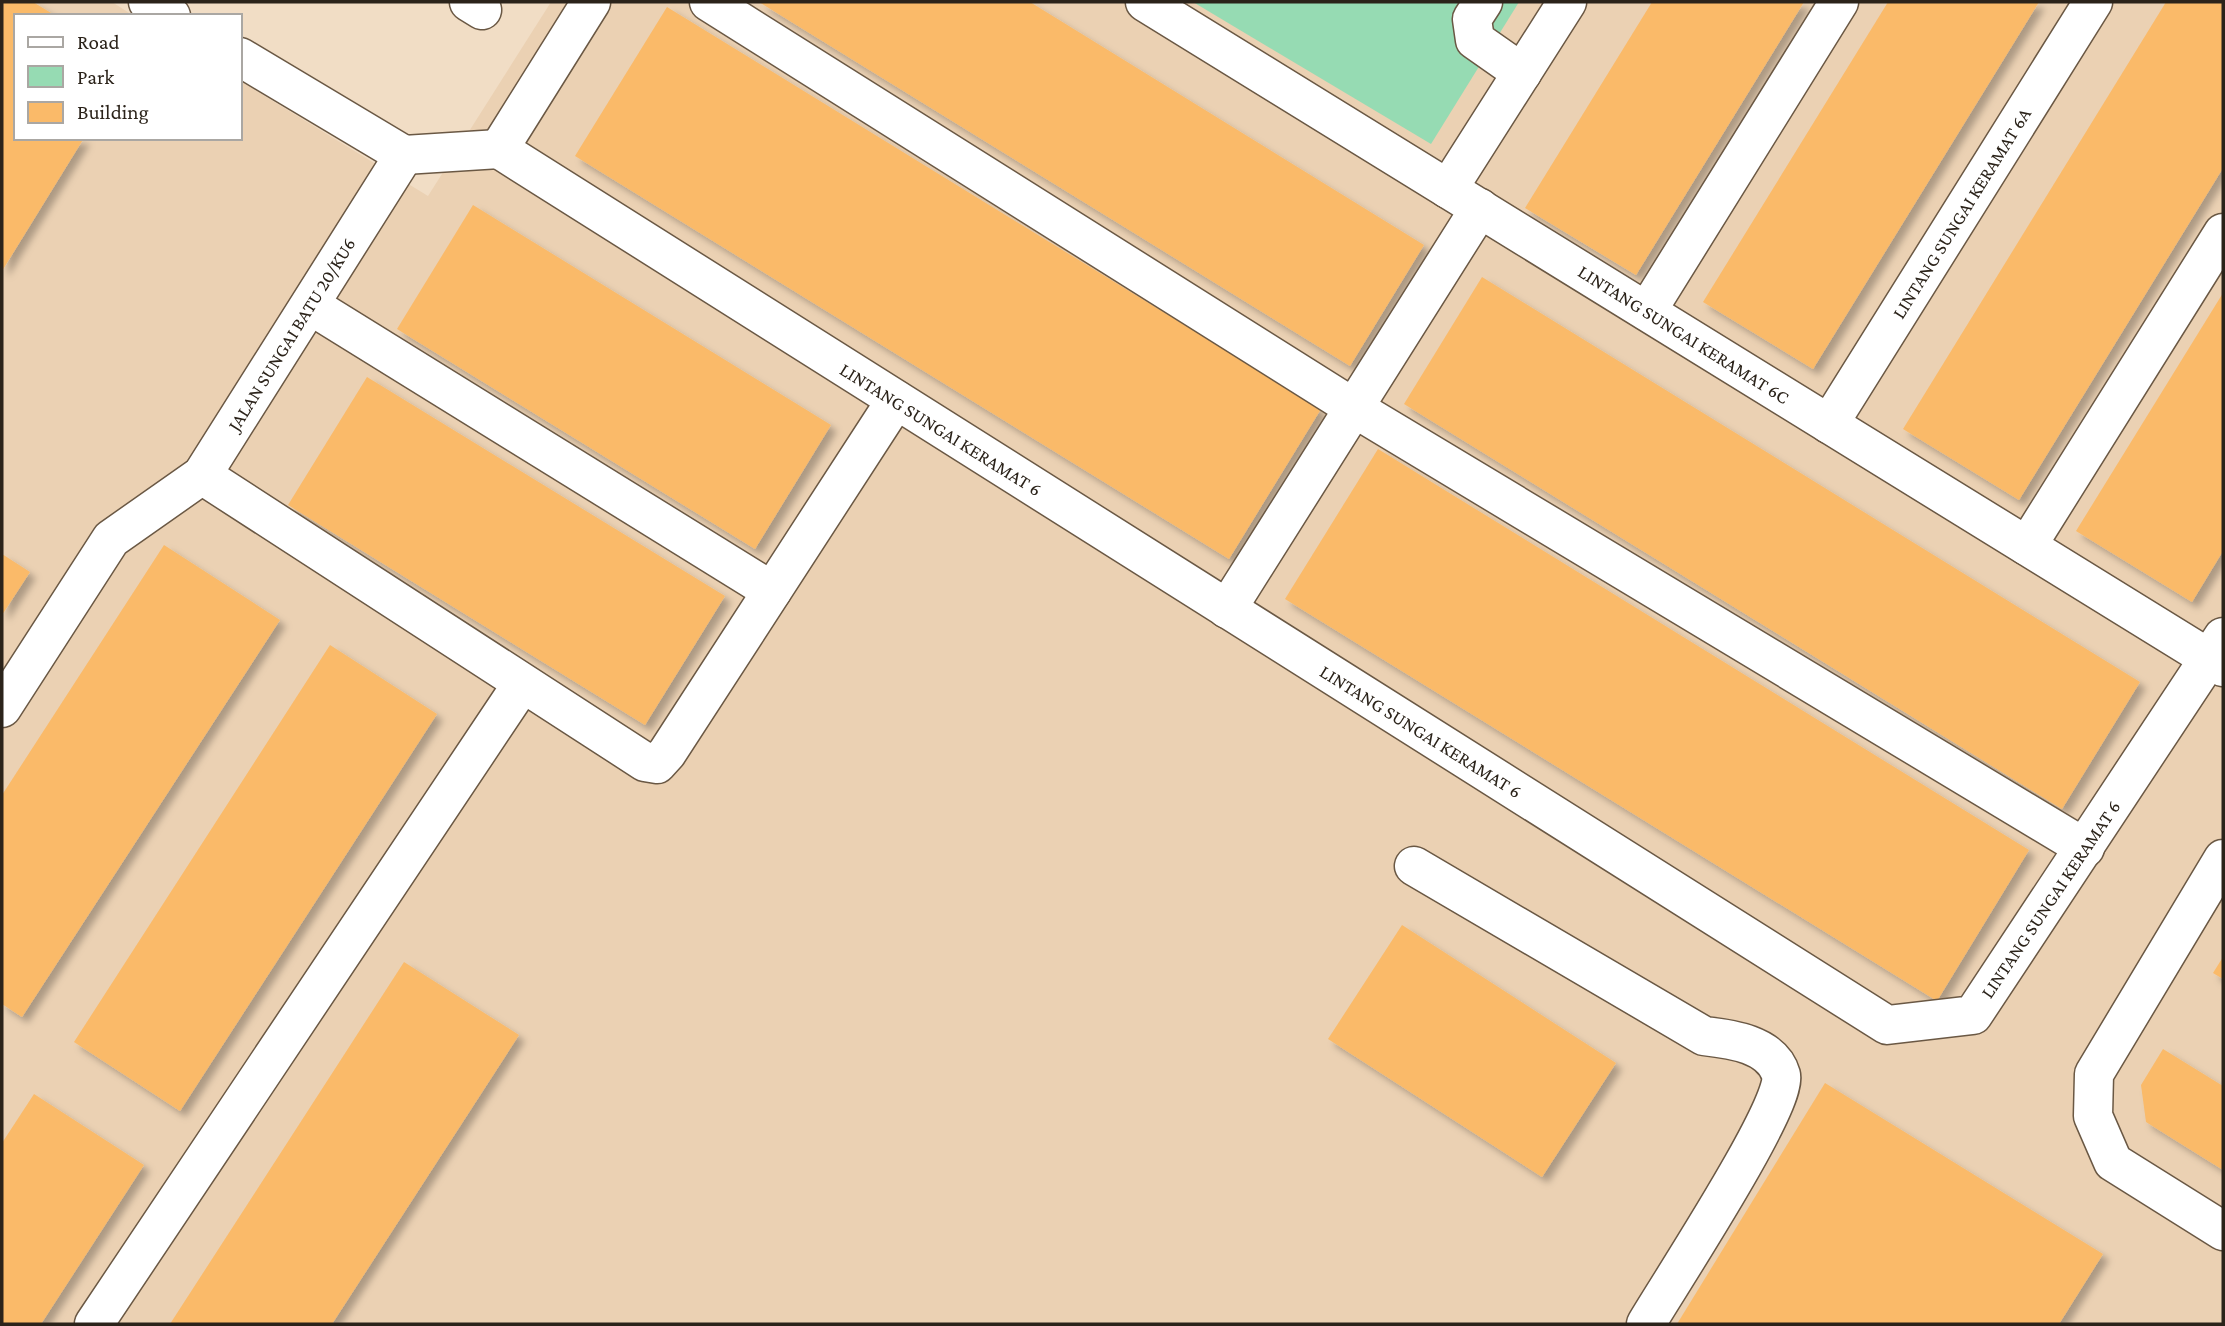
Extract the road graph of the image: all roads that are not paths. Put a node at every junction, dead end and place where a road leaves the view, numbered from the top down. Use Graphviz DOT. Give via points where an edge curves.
graph roads {
  1 [pos="148,2"];
  2 [pos="591,2"];
  3 [pos="709,2"];
  4 [pos="1145,2"];
  5 [pos="1483,2"];
  6 [pos="1567,2"];
  7 [pos="1839,2"];
  8 [pos="2093,2"];
  9 [pos="169,14"];
  10 [pos="242,58"];
  11 [pos="1522,73"];
  12 [pos="499,149"];
  13 [pos="404,155"];
  14 [pos="1448,188"];
  15 [pos="1480,208"];
  16 [pos="2223,233"];
  17 [pos="310,305"];
  18 [pos="1647,311"];
  19 [pos="896,400"];
  20 [pos="1354,408"];
  21 [pos="1829,424"];
  22 [pos="202,475"];
  23 [pos="2027,546"];
  24 [pos="772,591"];
  25 [pos="1227,609"];
  26 [pos="2219,654"];
  27 [pos="522,684"];
  28 [pos="2,708"];
  29 [pos="2085,848"];
  30 [pos="2223,859"];
  31 [pos="1414,866"];
  32 [pos="2223,1231"];
  33 [pos="94,1324"];
  34 [pos="1646,1324"];
  1 -- 9 [label="street"];
  2 -- 12 [label="street"];
  3 -- 20 [label="street"];
  4 -- 14 [label="street, LINTANG SUNGAI KERAMAT 6C"];
  5 -- 11 [label="street" via="1472,19 1475,40"];
  6 -- 11 [label="street"];
  7 -- 18 [label="street"];
  8 -- 21 [label="street, LINTANG SUNGAI KERAMAT 6A"];
  10 -- 13 [label="street"];
  11 -- 14 [label="street"];
  12 -- 13 [label="street"];
  12 -- 19 [label="street, LINTANG SUNGAI KERAMAT 6"];
  13 -- 17 [label="street, JALAN SUNGAI BATU 20/KU6"];
  14 -- 15 [label="street, LINTANG SUNGAI KERAMAT 6C"];
  15 -- 18 [label="street, LINTANG SUNGAI KERAMAT 6C"];
  15 -- 20 [label="street"];
  16 -- 23 [label="street"];
  17 -- 22 [label="street, JALAN SUNGAI BATU 20/KU6"];
  17 -- 24 [label="street"];
  18 -- 21 [label="street, LINTANG SUNGAI KERAMAT 6C"];
  19 -- 24 [label="street"];
  19 -- 25 [label="street, LINTANG SUNGAI KERAMAT 6"];
  20 -- 25 [label="street"];
  20 -- 29 [label="street"];
  21 -- 23 [label="street, LINTANG SUNGAI KERAMAT 6C"];
  22 -- 27 [label="street"];
  22 -- 28 [label="street, JALAN SUNGAI BATU 20/KU6" via="111,538"];
  23 -- 26 [label="street, LINTANG SUNGAI KERAMAT 6C"];
  24 -- 27 [label="street" via="657,764 645,762"];
  25 -- 29 [label="street, LINTANG SUNGAI KERAMAT 6" via="1887,1025 1973,1015"];
  26 -- 29 [label="street, LINTANG SUNGAI KERAMAT 6"];
  27 -- 33 [label="street"];
  30 -- 32 [label="street" via="2094,1074 2093,1116 2113,1162"];
  31 -- 34 [label="street" via="1704,1036 1736,1040 1774,1060 1782,1077 1777,1101"];
}
